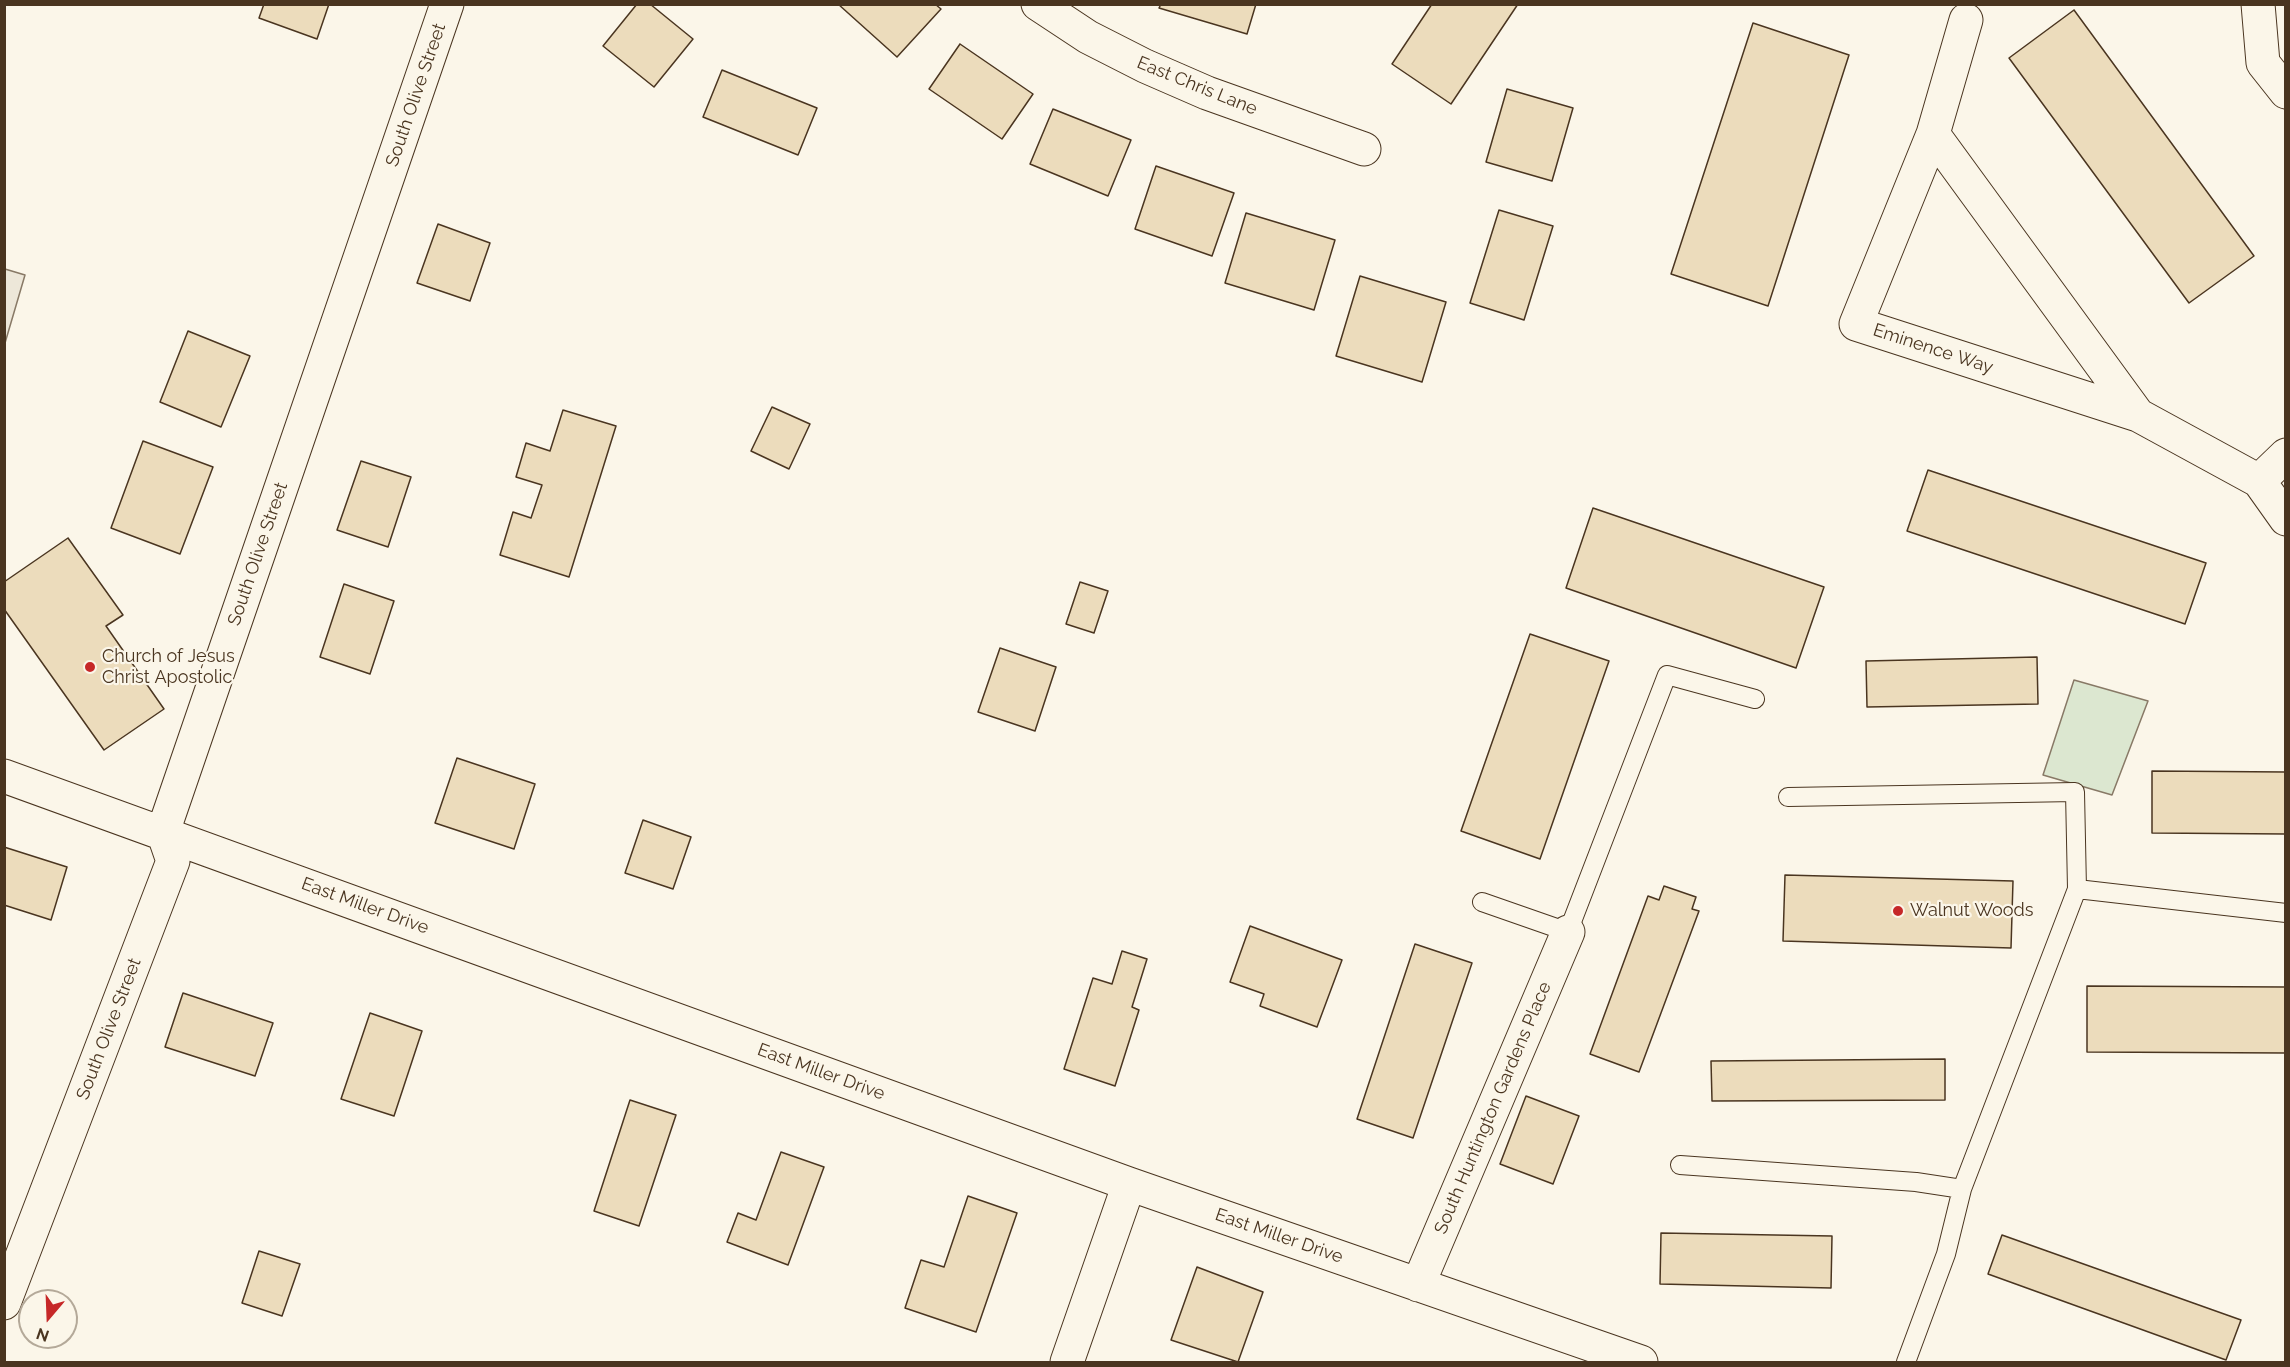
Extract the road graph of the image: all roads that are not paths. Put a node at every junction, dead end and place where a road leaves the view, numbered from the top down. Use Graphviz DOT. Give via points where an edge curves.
graph roads {
  1 [pos="447,4"];
  2 [pos="1038,4"];
  3 [pos="2258,4"];
  4 [pos="1966,20"];
  5 [pos="2286,92"];
  6 [pos="1933,134"];
  7 [pos="1364,149"];
  8 [pos="2138,415"];
  9 [pos="2286,455"];
  10 [pos="2259,481"];
  11 [pos="2286,519"];
  12 [pos="1755,699"];
  13 [pos="4,776"];
  14 [pos="1788,796"];
  15 [pos="163,832"];
  16 [pos="2078,889"];
  17 [pos="1482,902"];
  18 [pos="2286,913"];
  19 [pos="1568,932"];
  20 [pos="1680,1165"];
  21 [pos="1129,1184"];
  22 [pos="1962,1189"];
  23 [pos="1418,1285"];
  24 [pos="4,1303"];
  25 [pos="1067,1362"];
  26 [pos="1641,1362"];
  27 [pos="1906,1362"];
  1 -- 15 [label="street, South Olive Street"];
  2 -- 7 [label="street, East Chris Lane" via="1088,37 1145,66 1207,93"];
  3 -- 5 [label="street" via="2263,63"];
  4 -- 6 [label="street, Eminence Way"];
  6 -- 8 [label="street, Eminence Way"];
  6 -- 8 [label="street, Eminence Way" via="1856,324"];
  8 -- 10 [label="street, Eminence Way"];
  9 -- 10 [label="street"];
  10 -- 11 [label="street, Eminence Way"];
  12 -- 19 [label="lane" via="1667,675"];
  13 -- 15 [label="street, East Miller Drive"];
  14 -- 16 [label="lane" via="2075,792"];
  15 -- 21 [label="street, East Miller Drive"];
  15 -- 24 [label="street, South Olive Street" via="173,861"];
  16 -- 18 [label="lane"];
  16 -- 22 [label="lane"];
  17 -- 19 [label="lane"];
  19 -- 23 [label="street, South Huntington Gardens Place"];
  20 -- 22 [label="lane" via="1916,1182"];
  21 -- 23 [label="street, East Miller Drive"];
  21 -- 25 [label="street"];
  22 -- 27 [label="lane" via="1946,1254"];
  23 -- 26 [label="street, East Miller Drive"];
}
